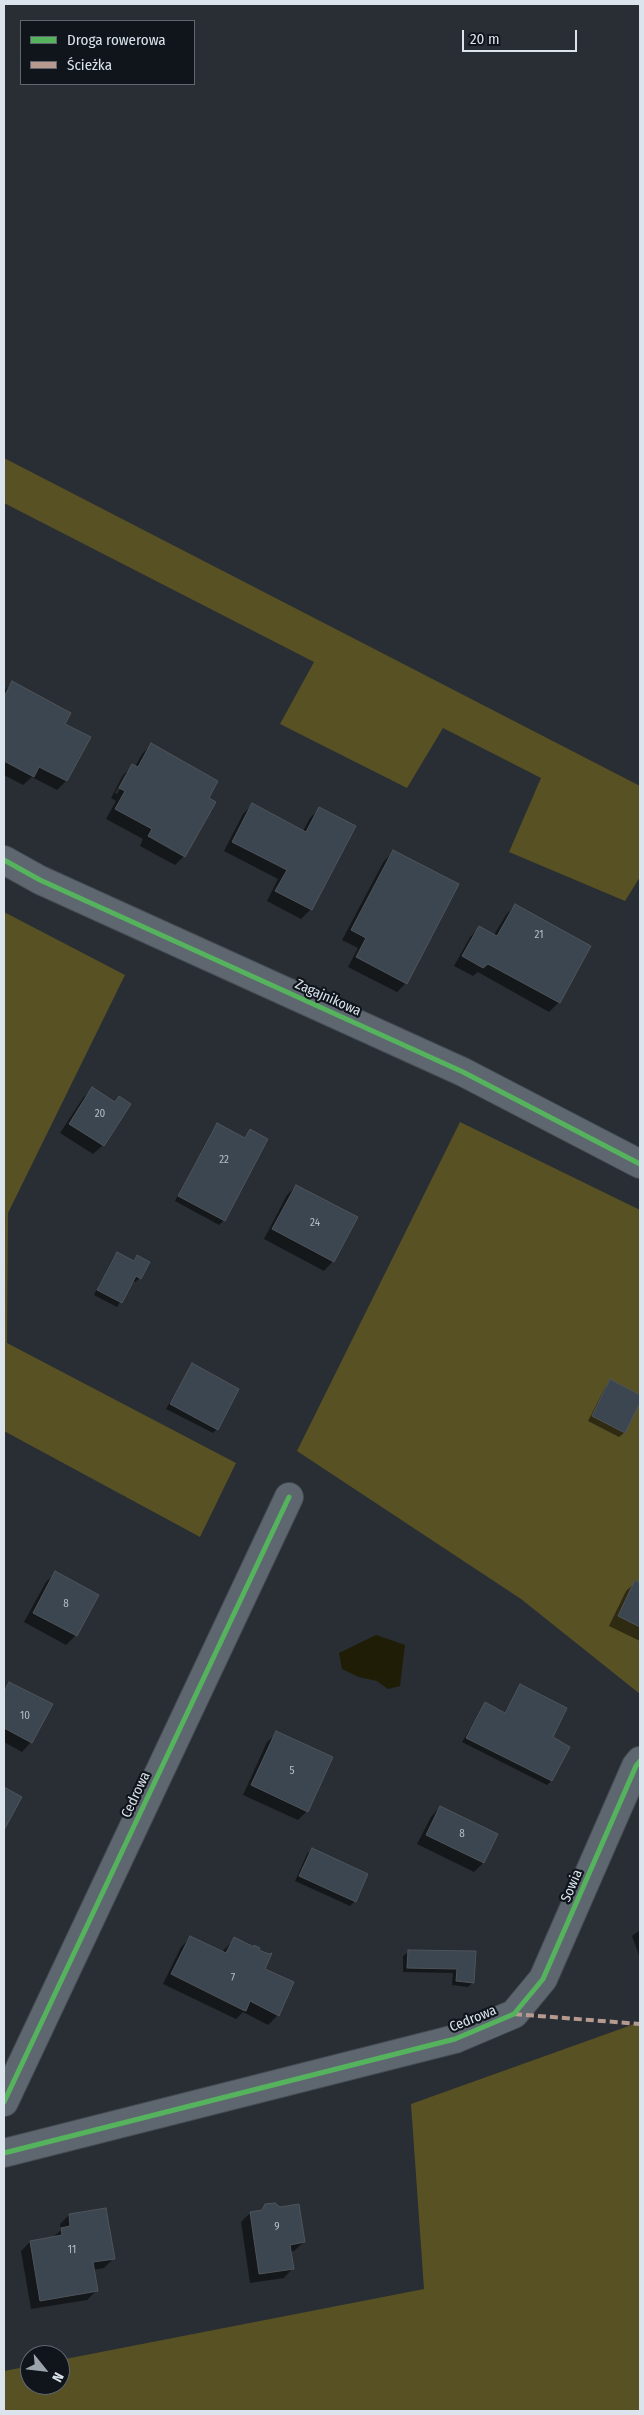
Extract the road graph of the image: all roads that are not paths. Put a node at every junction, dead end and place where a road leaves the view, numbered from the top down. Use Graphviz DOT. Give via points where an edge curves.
graph roads {
  1 [pos="4,860"];
  2 [pos="640,1164"];
  3 [pos="289,1497"];
  4 [pos="640,1761"];
  5 [pos="514,2014"];
  6 [pos="4,2102"];
  7 [pos="4,2153"];
  1 -- 2 [label="street, Zagajnikowa" via="40,880 463,1072"];
  3 -- 6 [label="street, Cedrowa"];
  4 -- 5 [label="street, Sowia" via="543,1979"];
  5 -- 7 [label="street, Cedrowa" via="455,2039"];
}
